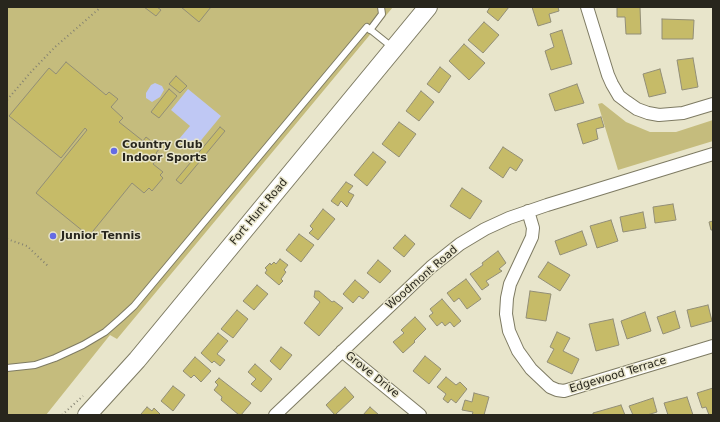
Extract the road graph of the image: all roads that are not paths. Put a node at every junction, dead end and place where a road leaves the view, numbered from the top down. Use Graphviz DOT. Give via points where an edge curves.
graph roads {
  1 [pos="381,7"];
  2 [pos="428,7"];
  3 [pos="587,7"];
  4 [pos="369,28"];
  5 [pos="394,48"];
  6 [pos="713,104"];
  7 [pos="713,154"];
  8 [pos="528,211"];
  9 [pos="713,346"];
  10 [pos="342,351"];
  11 [pos="7,368"];
  12 [pos="87,415"];
  13 [pos="275,415"];
  14 [pos="420,415"];
  1 -- 4 [label="lane" via="382,14"];
  2 -- 5 [label="main road, Fort Hunt Road"];
  3 -- 6 [label="street" via="608,75 619,96 637,109 659,115 683,113"];
  4 -- 5 [label="lane"];
  4 -- 11 [label="lane" via="121,318 105,332 55,358 35,365"];
  5 -- 12 [label="main road, Fort Hunt Road" via="137,360"];
  7 -- 8 [label="street, Woodmont Road"];
  8 -- 9 [label="street, Edgewood Terrace" via="533,228 532,237 510,284 506,314 509,331 518,351 531,369 550,387 564,391"];
  8 -- 10 [label="street, Woodmont Road" via="486,229 460,244 431,267"];
  10 -- 13 [label="street, Woodmont Road"];
  10 -- 14 [label="street, Grove Drive"];
}
